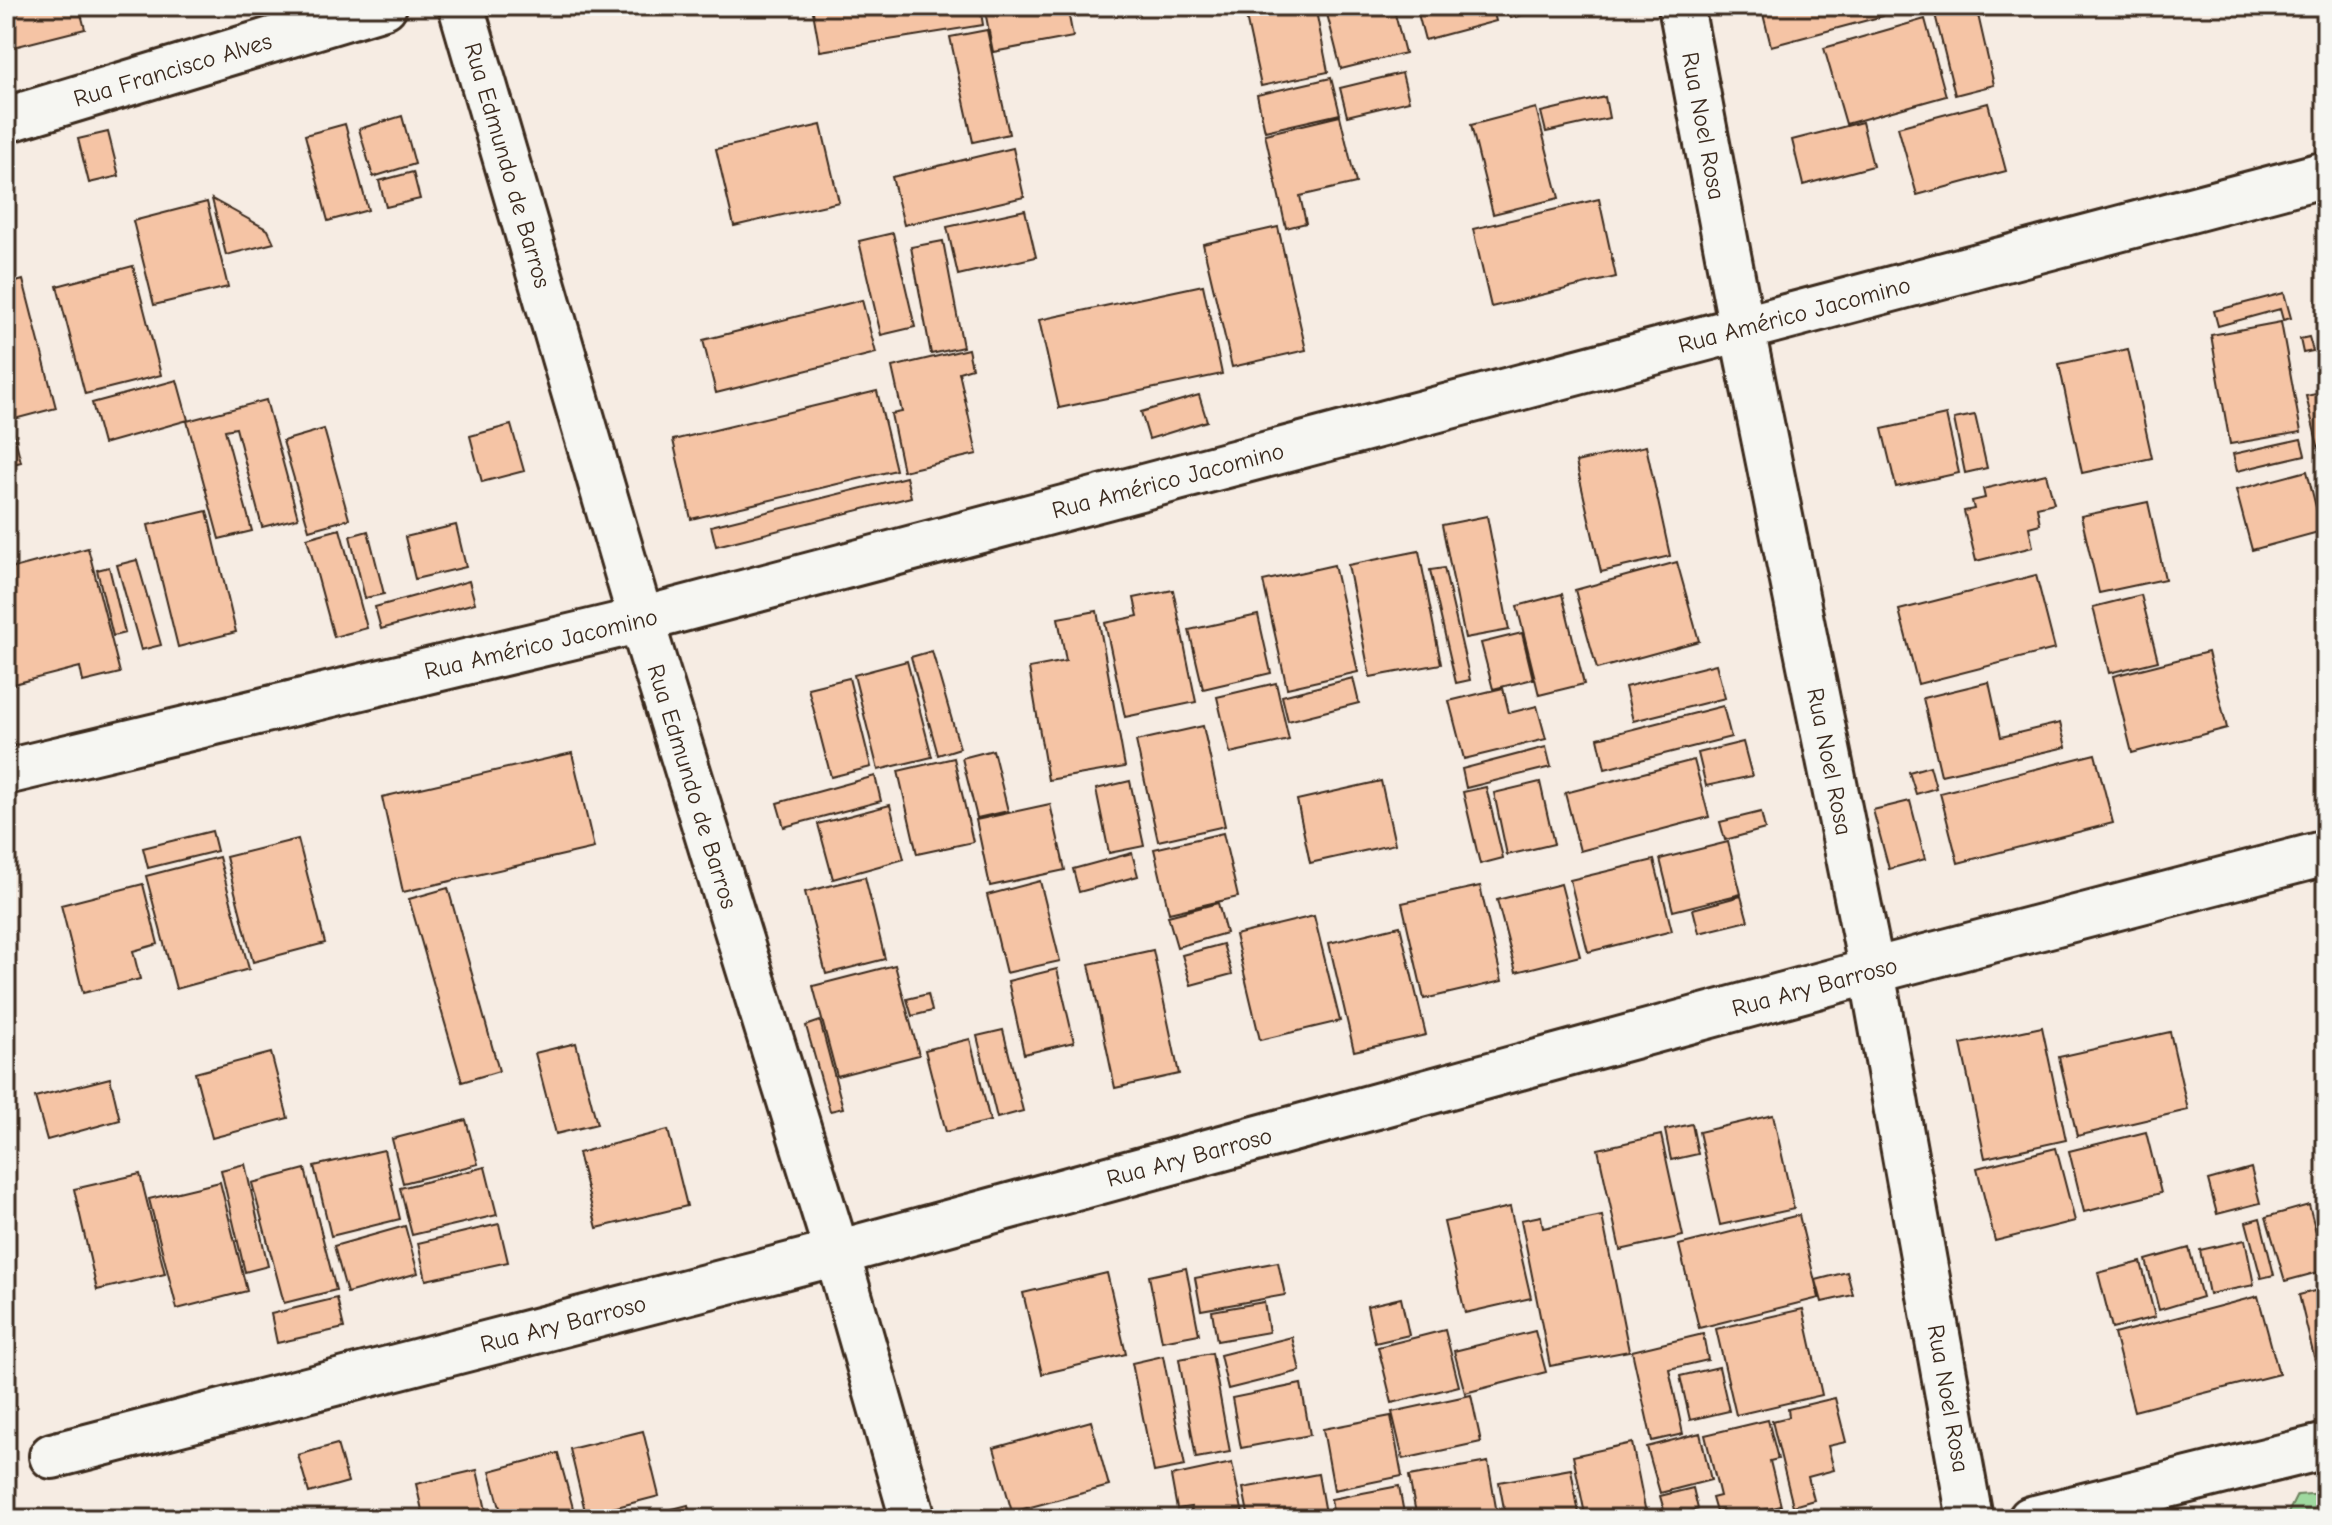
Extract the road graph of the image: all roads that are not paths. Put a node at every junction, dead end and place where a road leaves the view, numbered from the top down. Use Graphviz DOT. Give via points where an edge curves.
graph roads {
  1 [pos="384,6"];
  2 [pos="461,6"];
  3 [pos="1681,6"];
  4 [pos="6,120"];
  5 [pos="2326,174"];
  6 [pos="1742,329"];
  7 [pos="641,620"];
  8 [pos="6,772"];
  9 [pos="2326,853"];
  10 [pos="1872,971"];
  11 [pos="837,1253"];
  12 [pos="2326,1446"];
  13 [pos="52,1456"];
  14 [pos="913,1519"];
  15 [pos="1970,1519"];
  16 [pos="2031,1519"];
  1 -- 4 [label="street, Rua Francisco Alves"];
  2 -- 7 [label="street, Rua Edmundo de Barros"];
  3 -- 6 [label="street, Rua Noel Rosa"];
  5 -- 6 [label="street, Rua Américo Jacomino"];
  6 -- 7 [label="street, Rua Américo Jacomino"];
  6 -- 10 [label="street, Rua Noel Rosa"];
  7 -- 8 [label="street, Rua Américo Jacomino"];
  7 -- 11 [label="street, Rua Edmundo de Barros"];
  9 -- 10 [label="street, Rua Ary Barroso"];
  10 -- 11 [label="street, Rua Ary Barroso"];
  10 -- 15 [label="street, Rua Noel Rosa"];
  11 -- 13 [label="street, Rua Ary Barroso"];
  11 -- 14 [label="street, Rua Edmundo de Barros"];
  12 -- 16 [label="street"];
}
